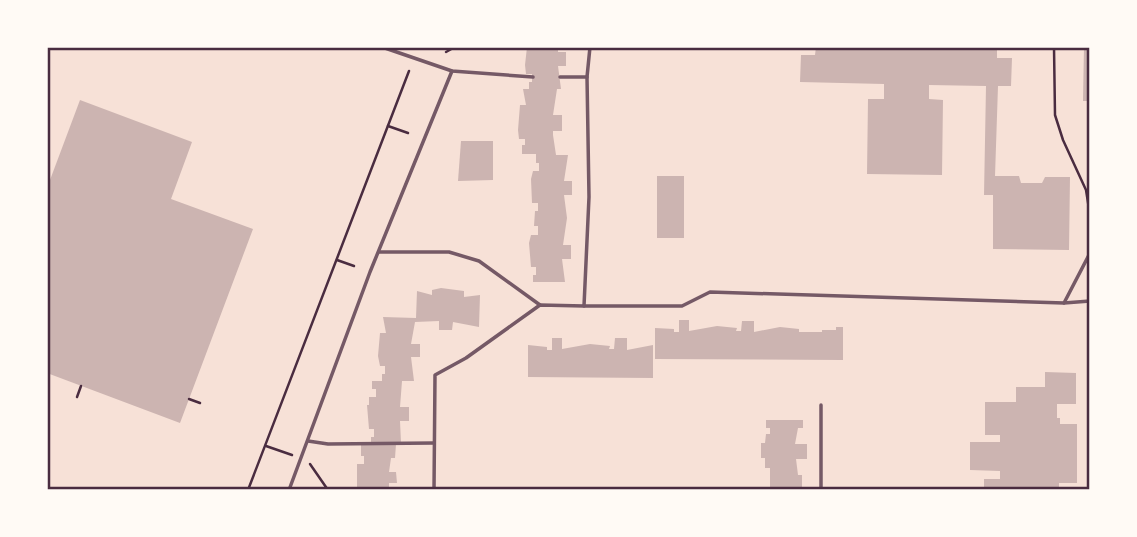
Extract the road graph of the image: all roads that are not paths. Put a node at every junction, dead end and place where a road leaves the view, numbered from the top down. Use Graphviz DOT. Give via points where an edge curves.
graph roads {
  1 [pos="382,47"];
  2 [pos="590,47"];
  3 [pos="452,71"];
  4 [pos="533,77"];
  5 [pos="560,77"];
  6 [pos="587,77"];
  7 [pos="379,252"];
  8 [pos="1090,253"];
  9 [pos="1090,301"];
  10 [pos="1064,303"];
  11 [pos="540,305"];
  12 [pos="584,306"];
  13 [pos="821,405"];
  14 [pos="309,441"];
  15 [pos="434,443"];
  16 [pos="289,490"];
  17 [pos="434,490"];
  18 [pos="821,490"];
  1 -- 3 [label="lane"];
  2 -- 6 [label="lane"];
  3 -- 4 [label="lane"];
  3 -- 7 [label="lane"];
  5 -- 6 [label="lane"];
  6 -- 12 [label="lane" via="589,197"];
  7 -- 11 [label="lane" via="449,253 479,261"];
  7 -- 14 [label="lane"];
  8 -- 10 [label="lane"];
  9 -- 10 [label="lane"];
  10 -- 12 [label="lane" via="710,292 682,306"];
  11 -- 12 [label="lane"];
  11 -- 15 [label="lane" via="435,375"];
  13 -- 18 [label="lane"];
  14 -- 15 [label="lane"];
  14 -- 16 [label="lane"];
  15 -- 17 [label="lane"];
}
